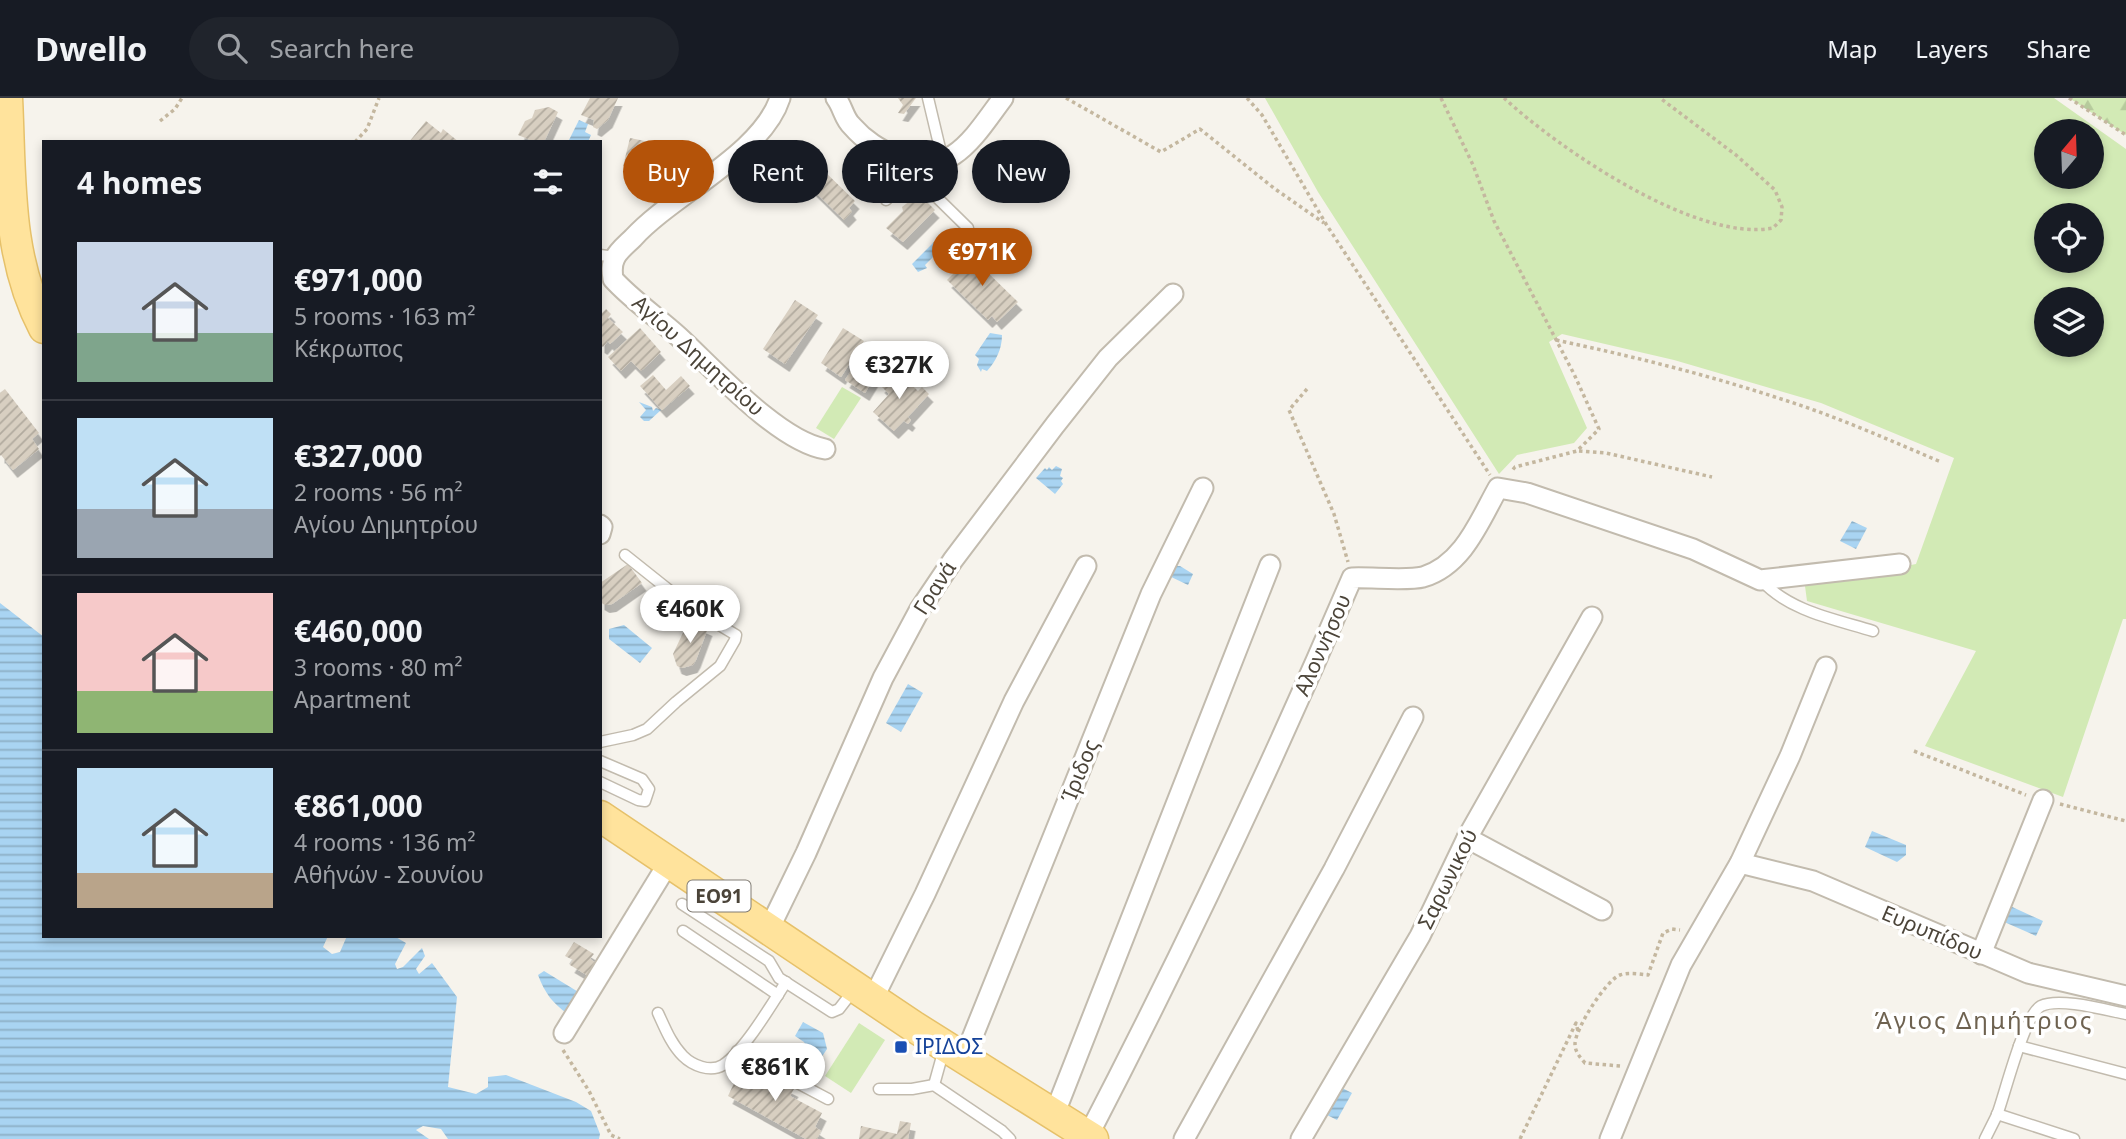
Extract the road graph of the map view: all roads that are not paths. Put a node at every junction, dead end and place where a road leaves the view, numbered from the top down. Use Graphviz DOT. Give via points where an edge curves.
graph roads {
  1 [pos="8,98"];
  2 [pos="780,98"];
  3 [pos="836,98"];
  4 [pos="928,98"];
  5 [pos="1003,98"];
  6 [pos="866,140"];
  7 [pos="938,140"];
  8 [pos="958,152"];
  9 [pos="943,203"];
  10 [pos="968,228"];
  11 [pos="608,256"];
  12 [pos="1173,294"];
  13 [pos="42,323"];
  14 [pos="825,449"];
  15 [pos="1203,488"];
  16 [pos="625,555"];
  17 [pos="1900,564"];
  18 [pos="1270,565"];
  19 [pos="1086,566"];
  20 [pos="1760,580"];
  21 [pos="1592,617"];
  22 [pos="1873,631"];
  23 [pos="1826,667"];
  24 [pos="1413,717"];
  25 [pos="602,741"];
  26 [pos="602,762"];
  27 [pos="602,783"];
  28 [pos="2043,800"];
  29 [pos="602,817"];
  30 [pos="1467,838"];
  31 [pos="669,862"];
  32 [pos="1740,863"];
  33 [pos="682,904"];
  34 [pos="1602,911"];
  35 [pos="769,929"];
  36 [pos="683,931"];
  37 [pos="1981,954"];
  38 [pos="786,982"];
  39 [pos="864,993"];
  40 [pos="778,995"];
  41 [pos="2126,996"];
  42 [pos="658,1013"];
  43 [pos="2126,1014"];
  44 [pos="564,1033"];
  45 [pos="2019,1046"];
  46 [pos="737,1051"];
  47 [pos="954,1052"];
  48 [pos="2126,1074"];
  49 [pos="934,1085"];
  50 [pos="879,1089"];
  51 [pos="828,1099"];
  52 [pos="1997,1114"];
  53 [pos="1054,1115"];
  54 [pos="1091,1137"];
  55 [pos="1010,1139"];
  56 [pos="1184,1139"];
  57 [pos="1301,1139"];
  58 [pos="1610,1139"];
  59 [pos="1985,1139"];
  60 [pos="2074,1139"];
  1 -- 13 [label="main road" via="15,245"];
  2 -- 11 [label="street, Αγίου Δημητρίου" via="771,119 732,159"];
  3 -- 6 [label="street" via="849,124"];
  4 -- 7 [label="lane"];
  5 -- 8 [label="street"];
  9 -- 10 [label="lane"];
  11 -- 14 [label="street, Αγίου Δημητρίου" via="613,279 622,289 764,416 803,442"];
  12 -- 35 [label="street, Γρανά" via="1108,358 920,609 883,678"];
  15 -- 47 [label="street, Ίριδος" via="1151,594"];
  16 -- 25 [label="lane" via="694,610 736,635 720,666 647,729"];
  17 -- 20 [label="street"];
  18 -- 53 [label="street"];
  19 -- 39 [label="street" via="1014,701 925,894"];
  20 -- 22 [label="lane" via="1791,604"];
  20 -- 54 [label="street, Αλοννήσου" via="1693,549 1527,493 1498,488 1457,557 1443,568 1421,577 1352,578 1218,877"];
  21 -- 30 [label="street, Σαρωνικού"];
  23 -- 32 [label="street"];
  24 -- 56 [label="street"];
  26 -- 27 [label="lane" via="642,779 649,796 645,802"];
  28 -- 37 [label="street"];
  29 -- 31 [label="main road, ΕΟ91"];
  30 -- 34 [label="street"];
  30 -- 57 [label="street, Σαρωνικού" via="1420,936"];
  31 -- 35 [label="main road, ΕΟ91"];
  31 -- 44 [label="street"];
  32 -- 37 [label="street, Ευρυπίδου" via="1813,881"];
  32 -- 58 [label="street" via="1681,965"];
  33 -- 38 [label="lane" via="769,961"];
  35 -- 39 [label="main road, ΕΟ91"];
  36 -- 40 [label="lane"];
  37 -- 41 [label="street, Ευρυπίδου" via="2028,973"];
  38 -- 39 [label="lane" via="832,1012"];
  38 -- 40 [label="lane"];
  39 -- 47 [label="main road, ΕΟ91"];
  40 -- 46 [label="lane"];
  42 -- 46 [label="lane" via="673,1043 696,1065 721,1066"];
  43 -- 45 [label="lane" via="2054,1003 2040,1006"];
  45 -- 48 [label="lane"];
  45 -- 52 [label="lane"];
  46 -- 51 [label="lane"];
  47 -- 49 [label="lane"];
  47 -- 53 [label="main road, ΕΟ91"];
  49 -- 50 [label="lane"];
  49 -- 55 [label="lane"];
  52 -- 59 [label="lane"];
  52 -- 60 [label="lane"];
  53 -- 54 [label="main road, ΕΟ91"];
}
